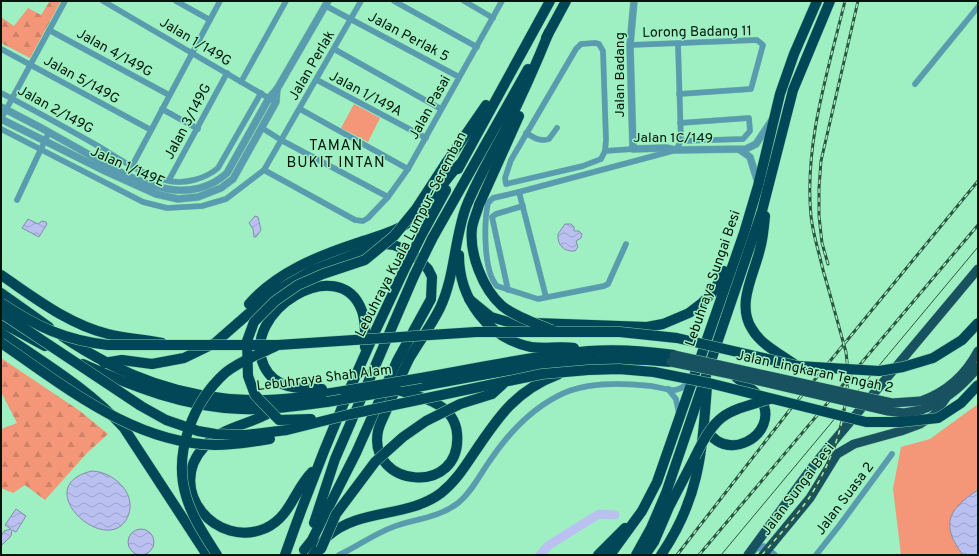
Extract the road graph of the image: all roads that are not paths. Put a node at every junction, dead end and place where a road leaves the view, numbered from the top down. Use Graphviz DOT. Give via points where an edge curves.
graph roads {
  1 [pos="65,1"];
  2 [pos="103,1"];
  3 [pos="176,1"];
  4 [pos="220,1"];
  5 [pos="286,1"];
  6 [pos="361,1"];
  7 [pos="394,1"];
  8 [pos="464,1"];
  9 [pos="502,1"];
  10 [pos="550,1"];
  11 [pos="566,1"];
  12 [pos="571,1"];
  13 [pos="634,1"];
  14 [pos="817,1"];
  15 [pos="830,2"];
  16 [pos="327,3"];
  17 [pos="978,7"];
  18 [pos="493,18"];
  19 [pos="351,19"];
  20 [pos="210,20"];
  21 [pos="50,30"];
  22 [pos="549,32"];
  23 [pos="678,44"];
  24 [pos="630,45"];
  25 [pos="477,47"];
  26 [pos="1,49"];
  27 [pos="334,49"];
  28 [pos="192,53"];
  29 [pos="518,60"];
  30 [pos="31,64"];
  31 [pos="226,73"];
  32 [pos="460,77"];
  33 [pos="316,80"];
  34 [pos="241,82"];
  35 [pos="915,84"];
  36 [pos="277,89"];
  37 [pos="1,93"];
  38 [pos="261,94"];
  39 [pos="679,94"];
  40 [pos="169,96"];
  41 [pos="269,98"];
  42 [pos="12,99"];
  43 [pos="276,102"];
  44 [pos="4,108"];
  45 [pos="162,109"];
  46 [pos="300,109"];
  47 [pos="442,109"];
  48 [pos="774,115"];
  49 [pos="1,119"];
  50 [pos="680,123"];
  51 [pos="262,128"];
  52 [pos="557,128"];
  53 [pos="1,129"];
  54 [pos="198,129"];
  55 [pos="151,130"];
  56 [pos="49,132"];
  57 [pos="526,134"];
  58 [pos="426,138"];
  59 [pos="281,140"];
  60 [pos="44,141"];
  61 [pos="681,141"];
  62 [pos="40,149"];
  63 [pos="633,149"];
  64 [pos="676,150"];
  65 [pos="740,150"];
  66 [pos="605,151"];
  67 [pos="460,164"];
  68 [pos="132,166"];
  69 [pos="408,169"];
  70 [pos="264,170"];
  71 [pos="169,180"];
  72 [pos="770,180"];
  73 [pos="758,186"];
  74 [pos="520,192"];
  75 [pos="388,197"];
  76 [pos="17,200"];
  77 [pos="523,206"];
  78 [pos="458,240"];
  79 [pos="740,243"];
  80 [pos="626,244"];
  81 [pos="978,269"];
  82 [pos="1,275"];
  83 [pos="508,290"];
  84 [pos="1,293"];
  85 [pos="546,297"];
  86 [pos="469,299"];
  87 [pos="1,303"];
  88 [pos="1,313"];
  89 [pos="1,322"];
  90 [pos="978,323"];
  91 [pos="229,330"];
  92 [pos="557,332"];
  93 [pos="1,333"];
  94 [pos="1,343"];
  95 [pos="165,344"];
  96 [pos="278,345"];
  97 [pos="978,351"];
  98 [pos="365,352"];
  99 [pos="592,355"];
  100 [pos="673,358"];
  101 [pos="104,363"];
  102 [pos="798,366"];
  103 [pos="978,367"];
  104 [pos="734,375"];
  105 [pos="706,376"];
  106 [pos="692,379"];
  107 [pos="505,382"];
  108 [pos="978,385"];
  109 [pos="668,389"];
  110 [pos="397,390"];
  111 [pos="344,392"];
  112 [pos="946,398"];
  113 [pos="770,399"];
  114 [pos="921,406"];
  115 [pos="277,408"];
  116 [pos="351,414"];
  117 [pos="680,416"];
  118 [pos="705,424"];
  119 [pos="287,430"];
  120 [pos="892,454"];
  121 [pos="695,457"];
  122 [pos="317,468"];
  123 [pos="764,549"];
  124 [pos="608,551"];
  125 [pos="312,553"];
  126 [pos="207,555"];
  127 [pos="217,555"];
  128 [pos="286,555"];
  129 [pos="339,555"];
  130 [pos="598,555"];
  131 [pos="636,555"];
  132 [pos="645,555"];
  133 [pos="652,555"];
  134 [pos="661,555"];
  135 [pos="742,555"];
  136 [pos="748,555"];
  137 [pos="816,555"];
  1 -- 21 [label="street"];
  2 -- 28 [label="street, Jalan 1/149G"];
  3 -- 20 [label="street"];
  4 -- 20 [label="street"];
  5 -- 34 [label="street"];
  6 -- 19 [label="street, Jalan Perlak"];
  7 -- 25 [label="street"];
  8 -- 18 [label="street"];
  9 -- 18 [label="street, Jalan Pasai"];
  10 -- 29 [label="highway, Lebuhraya Kuala Lumpur–Seremban"];
  11 -- 22 [label="highway, Lebuhraya Kuala Lumpur–Seremban"];
  12 -- 92 [label="highway, bridge" via="479,205 472,228 479,274 486,286 503,306 522,318"];
  13 -- 24 [label="street, Jalan Badang"];
  14 -- 48 [label="highway, Lebuhraya Sungai Besi" via="794,54"];
  15 -- 72 [label="highway, Lebuhraya Sungai Besi" via="793,90"];
  16 -- 19 [label="street, Jalan Perlak 5"];
  16 -- 36 [label="street, Jalan 1/149E"];
  17 -- 35 [label="street"];
  18 -- 25 [label="street, Jalan Pasai"];
  19 -- 27 [label="street, Jalan Perlak"];
  19 -- 32 [label="street, Jalan Perlak 5"];
  20 -- 28 [label="street"];
  21 -- 30 [label="street"];
  21 -- 40 [label="street, Jalan 4/149G"];
  22 -- 78 [label="highway" via="531,77 470,198"];
  22 -- 125 [label="highway, Lebuhraya Kuala Lumpur–Seremban, bridge" via="432,239 414,276 335,459"];
  23 -- 24 [label="street, Lorong Badang 11"];
  23 -- 39 [label="street"];
  23 -- 39 [label="street, Lorong Badang 11" via="756,40 763,45 751,89"];
  24 -- 63 [label="street, Jalan Badang"];
  25 -- 32 [label="street, Jalan Pasai"];
  26 -- 30 [label="street, Jalan 5/149G"];
  27 -- 33 [label="street, Jalan Perlak"];
  27 -- 47 [label="street"];
  28 -- 31 [label="street, Jalan 1/149G"];
  28 -- 40 [label="street"];
  29 -- 67 [label="highway, Lebuhraya Kuala Lumpur–Seremban"];
  29 -- 116 [label="highway, bridge" via="416,209 394,236 365,260 298,285 275,300 254,322 247,341 248,376 255,395 279,420"];
  30 -- 42 [label="street"];
  30 -- 55 [label="street, Jalan 5/149G"];
  31 -- 34 [label="street, Jalan 1/149G"];
  31 -- 54 [label="street, Jalan 3/149G"];
  32 -- 47 [label="street, Jalan Pasai"];
  33 -- 46 [label="street, Jalan Perlak"];
  33 -- 58 [label="street, Jalan 1/149A"];
  34 -- 38 [label="street, Jalan 1/149G"];
  36 -- 41 [label="street, Jalan 1/149E"];
  36 -- 43 [label="street"];
  37 -- 42 [label="street, Jalan 2/149G"];
  38 -- 41 [label="street, Jalan 1/149G"];
  38 -- 71 [label="street, Jalan 2/149G" via="218,168 199,178"];
  39 -- 50 [label="street"];
  40 -- 45 [label="street"];
  41 -- 43 [label="street, Jalan 1/149G"];
  41 -- 56 [label="street, Jalan 1/149E" via="227,173 213,183 192,190 167,189 142,182"];
  42 -- 44 [label="street"];
  42 -- 68 [label="street, Jalan 2/149G"];
  43 -- 51 [label="street, Jalan 1/149E"];
  44 -- 49 [label="street"];
  44 -- 56 [label="street, Jalan 1/149E"];
  45 -- 54 [label="street"];
  45 -- 55 [label="street"];
  46 -- 59 [label="street, Jalan Perlak"];
  46 -- 69 [label="street"];
  47 -- 58 [label="street, Jalan Pasai"];
  48 -- 65 [label="street, Jalan 1C/149" via="756,144"];
  48 -- 73 [label="highway, Lebuhraya Sungai Besi"];
  49 -- 60 [label="street, Jalan 1/149E"];
  50 -- 61 [label="street"];
  50 -- 61 [label="street" via="749,118 750,131 743,139"];
  51 -- 59 [label="street"];
  51 -- 60 [label="street, Jalan 1/149E" via="241,166 227,184 209,194 186,198 170,198 143,190"];
  52 -- 57 [label="street" via="549,139 541,141"];
  53 -- 62 [label="street"];
  54 -- 71 [label="street, Jalan 3/149G"];
  55 -- 68 [label="street"];
  56 -- 60 [label="street"];
  57 -- 66 [label="street" via="511,160 505,178 506,184 594,163 601,159"];
  57 -- 66 [label="street" via="576,49 581,44 595,43 599,44 603,51"];
  58 -- 69 [label="street, Jalan Pasai"];
  59 -- 70 [label="street, Jalan Perlak"];
  59 -- 75 [label="street"];
  60 -- 62 [label="street"];
  61 -- 64 [label="street"];
  62 -- 70 [label="street" via="143,202 167,208 202,206 226,199"];
  62 -- 76 [label="street"];
  63 -- 64 [label="street, Jalan 1C/149"];
  63 -- 66 [label="street, Jalan 1C/149"];
  64 -- 65 [label="street, Jalan 1C/149"];
  64 -- 74 [label="street"];
  65 -- 73 [label="street" via="750,157"];
  67 -- 91 [label="highway" via="416,217 396,229 319,256 289,271 250,302"];
  67 -- 98 [label="highway, Lebuhraya Kuala Lumpur–Seremban, bridge" via="422,234"];
  68 -- 71 [label="street, Jalan 2/149G"];
  69 -- 75 [label="street, Jalan Pasai"];
  70 -- 75 [label="street, Jalan Pasai" via="355,220 363,221 368,218"];
  72 -- 102 [label="highway" via="760,248 745,298 745,315 762,341"];
  72 -- 105 [label="highway, Lebuhraya Sungai Besi"];
  73 -- 79 [label="highway, Lebuhraya Sungai Besi"];
  74 -- 77 [label="street"];
  74 -- 83 [label="street" via="492,198 486,210 485,246 493,281"];
  77 -- 83 [label="street" via="492,217"];
  77 -- 85 [label="street"];
  78 -- 86 [label="highway" via="461,269"];
  78 -- 110 [label="highway" via="451,278 440,308 407,364 378,433 380,452 394,470 412,478 435,475 449,463 455,452 457,434 454,420 432,401"];
  79 -- 86 [label="highway" via="718,284 702,303 681,318 655,326 508,322 490,317"];
  79 -- 106 [label="highway, Lebuhraya Sungai Besi"];
  80 -- 85 [label="street" via="608,284"];
  81 -- 123 [label="highway" via="813,466"];
  82 -- 95 [label="highway" via="47,306 84,326 108,334"];
  83 -- 85 [label="street" via="538,299"];
  84 -- 101 [label="highway, Lebuhraya Shah Alam"];
  86 -- 99 [label="highway" via="490,327 516,342 534,347 570,347"];
  87 -- 95 [label="highway, bridge" via="40,327 72,339 108,345"];
  88 -- 119 [label="highway, bridge" via="166,420 215,434 245,436"];
  89 -- 115 [label="highway, Lebuhraya Shah Alam" via="89,367 154,393 183,401 228,408"];
  90 -- 102 [label="highway, bridge" via="962,340 933,358 903,367 859,370"];
  91 -- 101 [label="highway" via="204,349 174,361 152,364 122,360"];
  91 -- 125 [label="highway" via="278,288 311,271 373,247 385,244 402,248 422,262 432,277 431,299 427,309 397,361 356,453 312,540"];
  92 -- 96 [label="highway, bridge" via="476,332"];
  92 -- 102 [label="highway, bridge" via="620,332 658,336"];
  93 -- 126 [label="highway" via="76,384 107,410 127,433"];
  94 -- 119 [label="highway, bridge" via="91,404 126,423 166,438 194,443 237,444 272,438"];
  95 -- 96 [label="highway, bridge"];
  96 -- 127 [label="highway, bridge" via="226,373 201,400 186,438 183,456 185,494 194,516"];
  97 -- 114 [label="highway, Jalan Lingkaran Tengah 2" via="968,367 950,385"];
  98 -- 111 [label="highway" via="363,315 359,304 346,291 334,286 316,286 304,290 288,300 264,328 260,339 261,357 269,373 284,385 295,388"];
  98 -- 122 [label="highway, Lebuhraya Kuala Lumpur–Seremban"];
  99 -- 100 [label="highway, Lebuhraya Shah Alam" via="635,351"];
  99 -- 110 [label="highway, Lebuhraya Shah Alam"];
  99 -- 111 [label="highway, Lebuhraya Shah Alam, bridge" via="544,356"];
  99 -- 125 [label="highway" via="588,366 542,381 513,401 500,415 458,476 442,492 420,504 344,525 327,536"];
  100 -- 104 [label="highway, Jalan Lingkaran Tengah 2, bridge"];
  100 -- 114 [label="highway, Jalan Lingkaran Tengah 2, bridge" via="892,403"];
  101 -- 111 [label="highway, Lebuhraya Shah Alam" via="149,382 210,397 286,399"];
  103 -- 112 [label="highway, Jalan Lingkaran Tengah 2"];
  104 -- 114 [label="highway, Jalan Lingkaran Tengah 2, bridge" via="888,412 904,413"];
  104 -- 118 [label="highway, bridge" via="756,393 762,403 765,412 763,425 748,442 736,446 721,443 708,432"];
  105 -- 118 [label="highway"];
  105 -- 131 [label="highway, Lebuhraya Sungai Besi" via="660,510"];
  106 -- 109 [label="street" via="680,389"];
  106 -- 117 [label="highway, Lebuhraya Sungai Besi"];
  107 -- 113 [label="highway, bridge" via="560,371 619,369 654,372 702,381"];
  107 -- 116 [label="highway, bridge"];
  107 -- 125 [label="highway, bridge" via="492,394 460,404 426,421 403,437 381,457 356,486"];
  108 -- 113 [label="highway, bridge" via="960,403 938,418 901,422 866,422"];
  109 -- 117 [label="street" via="676,399"];
  109 -- 129 [label="street" via="610,385 562,394 536,410 519,426 499,448 465,497 456,505 418,521 403,523 385,530"];
  110 -- 115 [label="highway, Lebuhraya Shah Alam, bridge"];
  112 -- 114 [label="highway, Jalan Lingkaran Tengah 2"];
  112 -- 123 [label="highway, Jalan Sungai Besi, bridge" via="934,416 920,424 854,444 837,454 810,498"];
  113 -- 121 [label="highway, bridge" via="731,411 721,418 705,437"];
  115 -- 122 [label="highway" via="262,418 227,429 203,448 194,461 191,476 191,490 196,506 206,517 228,530 260,530 285,514 310,474"];
  116 -- 119 [label="highway, bridge"];
  117 -- 124 [label="highway, Lebuhraya Sungai Besi" via="657,482 635,522 623,528"];
  118 -- 134 [label="highway" via="698,473 688,504 673,537"];
  120 -- 137 [label="street, Jalan Suasa 2"];
  121 -- 132 [label="highway" via="654,542"];
  121 -- 133 [label="highway" via="667,527"];
  122 -- 128 [label="highway, Lebuhraya Kuala Lumpur–Seremban"];
  123 -- 135 [label="highway" via="746,549"];
  123 -- 136 [label="highway"];
  124 -- 130 [label="highway"];
}
